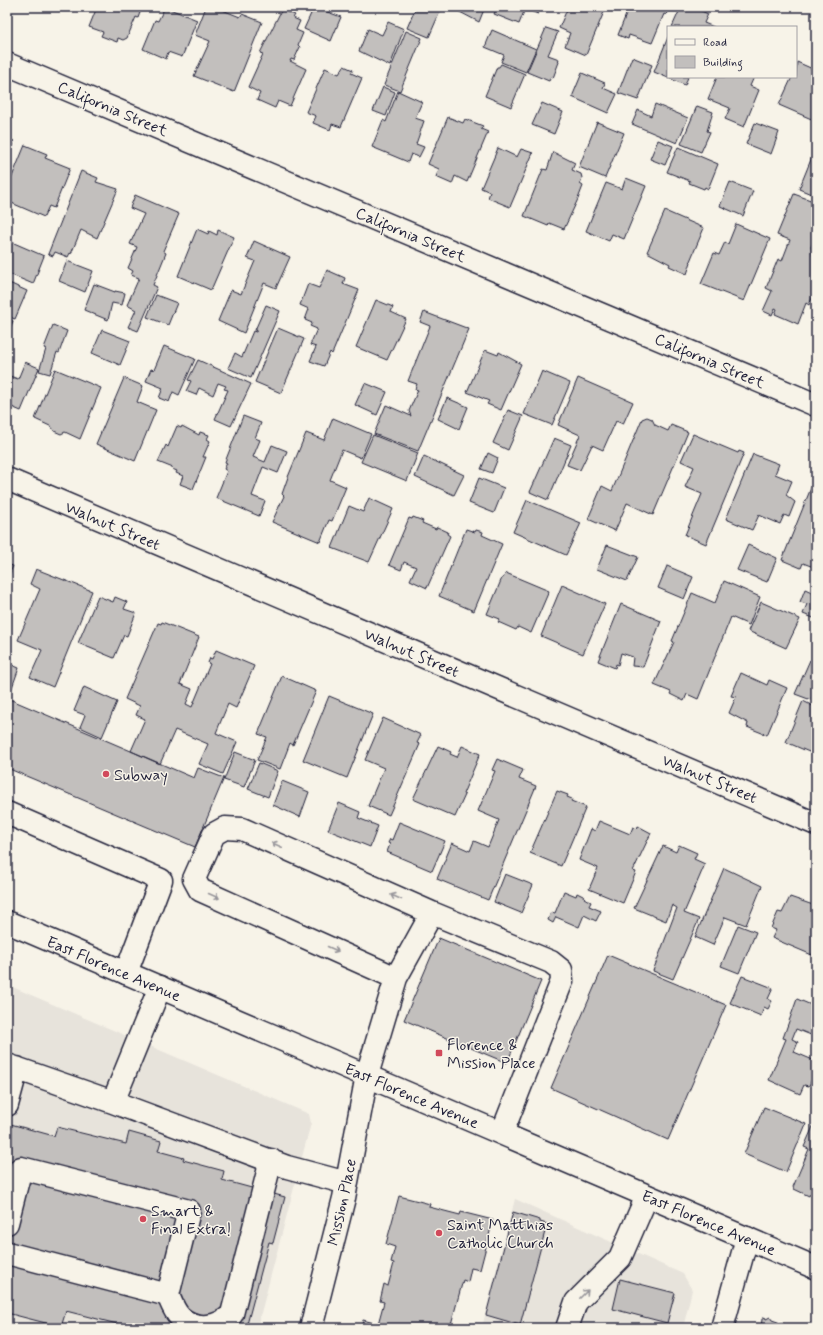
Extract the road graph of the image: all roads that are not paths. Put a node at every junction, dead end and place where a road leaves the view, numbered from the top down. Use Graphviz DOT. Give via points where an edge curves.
graph roads {
  1 [pos="7,64"];
  2 [pos="816,405"];
  3 [pos="7,479"];
  4 [pos="7,813"];
  5 [pos="816,824"];
  6 [pos="432,913"];
  7 [pos="7,922"];
  8 [pos="126,973"];
  9 [pos="396,978"];
  10 [pos="160,987"];
  11 [pos="12,1067"];
  12 [pos="366,1075"];
  13 [pos="113,1102"];
  14 [pos="7,1105"];
  15 [pos="502,1133"];
  16 [pos="271,1160"];
  17 [pos="347,1183"];
  18 [pos="648,1196"];
  19 [pos="7,1223"];
  20 [pos="746,1238"];
  21 [pos="7,1253"];
  22 [pos="816,1268"];
  23 [pos="168,1295"];
  24 [pos="311,1328"];
  25 [pos="567,1328"];
  26 [pos="722,1328"];
  1 -- 2 [label="street, California Street"];
  3 -- 5 [label="street, Walnut Street"];
  4 -- 8 [label="street" via="160,880"];
  6 -- 9 [label="street, Mission Place"];
  6 -- 9 [label="street, one-way" via="242,829 225,828 214,834 194,879 200,890"];
  6 -- 15 [label="street" via="551,962 561,970 562,981"];
  7 -- 8 [label="street, East Florence Avenue"];
  8 -- 10 [label="street, East Florence Avenue"];
  9 -- 12 [label="street, Mission Place"];
  10 -- 12 [label="street, East Florence Avenue"];
  10 -- 13 [label="street"];
  11 -- 13 [label="street"];
  11 -- 14 [label="street"];
  12 -- 15 [label="street, East Florence Avenue"];
  12 -- 17 [label="street, Mission Place"];
  13 -- 16 [label="street"];
  15 -- 18 [label="street, East Florence Avenue"];
  16 -- 17 [label="street"];
  16 -- 23 [label="street" via="232,1314 218,1325 193,1323 179,1316"];
  17 -- 24 [label="street, Mission Place"];
  18 -- 20 [label="street, East Florence Avenue"];
  25 -- 18 [label="street, one-way" via="576,1302 620,1258"];
  19 -- 23 [label="street" via="21,1168 189,1212"];
  20 -- 22 [label="street, East Florence Avenue"];
  20 -- 26 [label="street"];
  21 -- 23 [label="street"];
}
